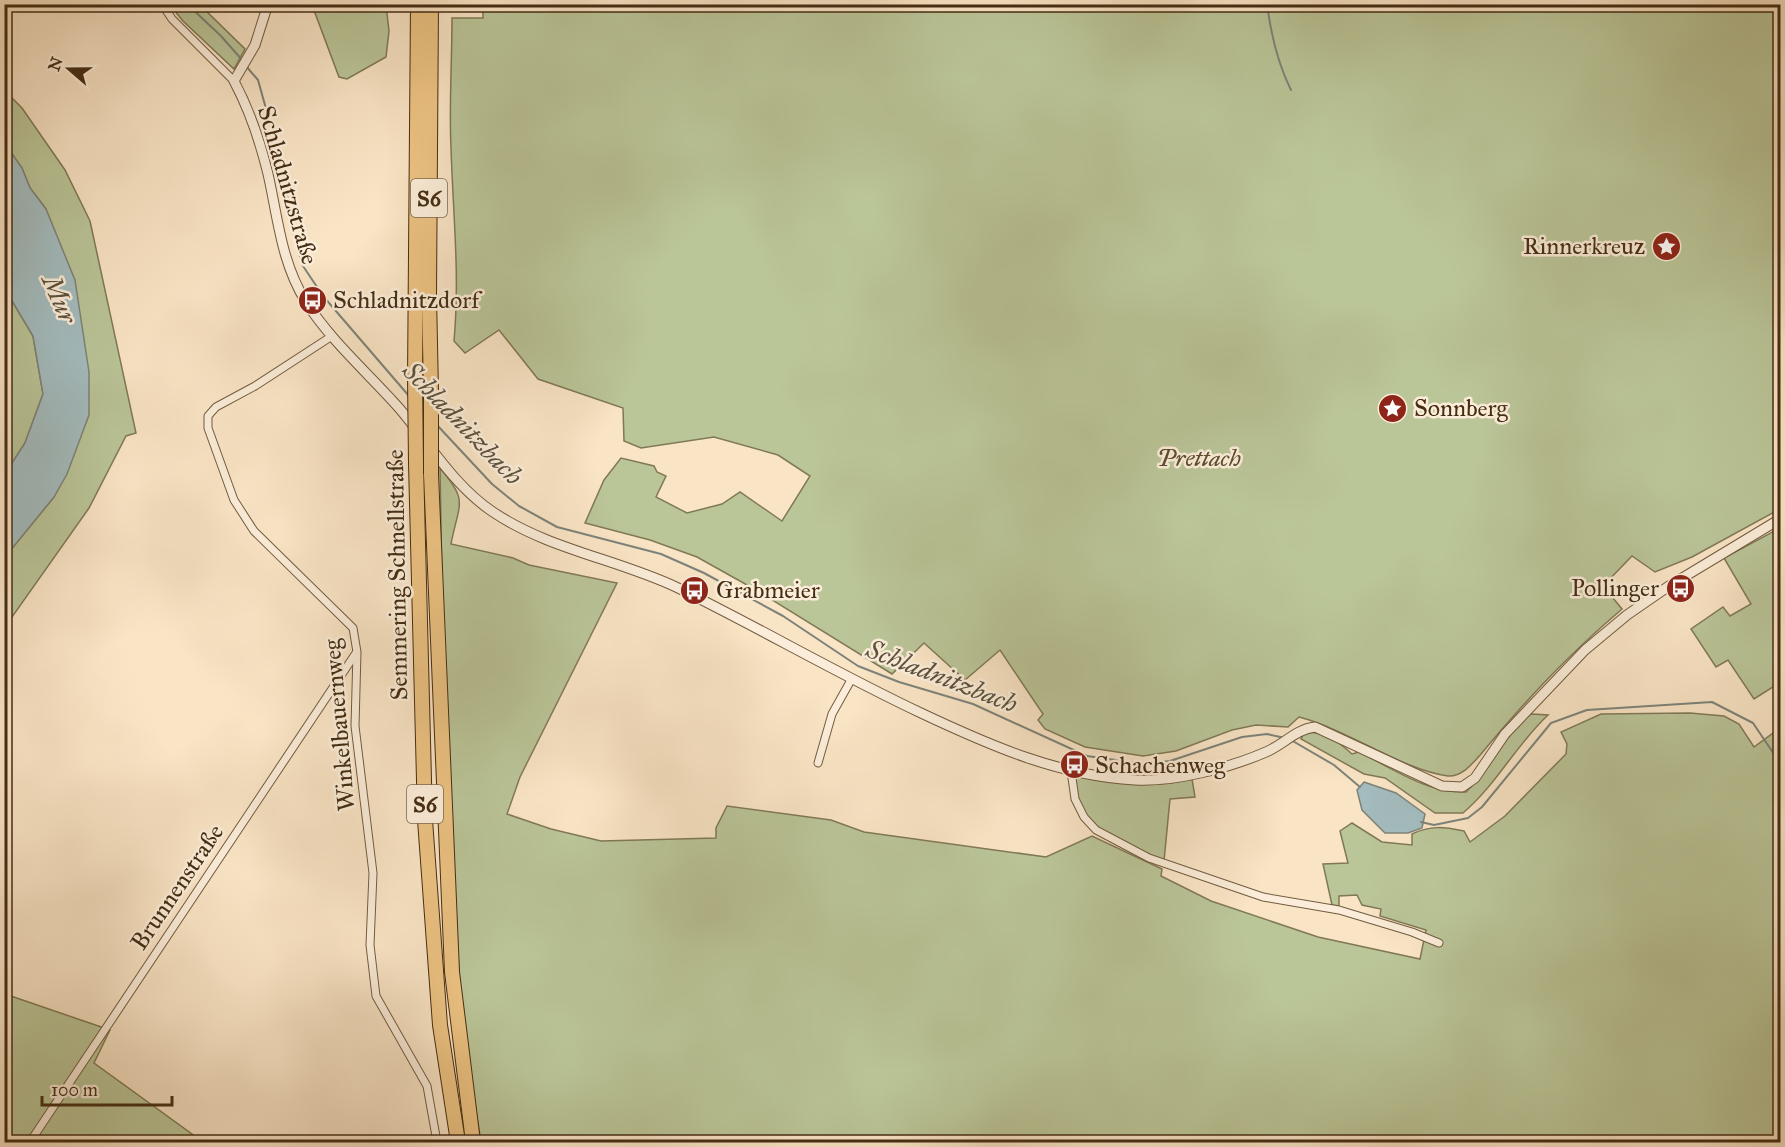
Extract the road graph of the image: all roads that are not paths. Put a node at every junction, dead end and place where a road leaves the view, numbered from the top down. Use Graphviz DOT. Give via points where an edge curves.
graph roads {
  1 [pos="162,4"];
  2 [pos="268,4"];
  3 [pos="418,4"];
  4 [pos="431,4"];
  5 [pos="236,77"];
  6 [pos="332,336"];
  7 [pos="1780,519"];
  8 [pos="357,652"];
  9 [pos="851,680"];
  10 [pos="819,763"];
  11 [pos="1071,771"];
  12 [pos="1439,943"];
  13 [pos="30,1143"];
  14 [pos="437,1143"];
  15 [pos="458,1143"];
  16 [pos="473,1143"];
  1 -- 5 [label="street, Schladnitzstraße" via="172,19"];
  2 -- 5 [label="street" via="250,55"];
  3 -- 15 [label="highway, Semmering Schnellstraße / S6, bridge" via="415,379 425,820 440,1025"];
  4 -- 16 [label="highway, Semmering Schnellstraße / S6, bridge" via="431,474 452,972"];
  5 -- 6 [label="street, Schladnitzstraße" via="260,144 289,267 309,306"];
  6 -- 8 [label="street, Winkelbauernweg" via="216,407 208,416 208,428 234,500 254,531 353,628"];
  6 -- 9 [label="street, Schladnitzstraße" via="397,406 454,477 491,511 548,541 672,586"];
  7 -- 11 [label="street, Schladnitzstraße" via="1659,592 1585,650 1505,734 1475,778 1462,787 1442,786 1315,727 1300,731 1264,753 1173,779 1139,780"];
  8 -- 13 [label="street, Brunnenstraße"];
  8 -- 14 [label="street, Winkelbauernweg" via="355,726 373,873 370,945 376,996 427,1086"];
  9 -- 10 [label="street" via="832,714"];
  9 -- 11 [label="street, Schladnitzstraße" via="979,741"];
  11 -- 12 [label="street" via="1075,799 1096,830 1149,858 1263,897 1339,910"];
}
